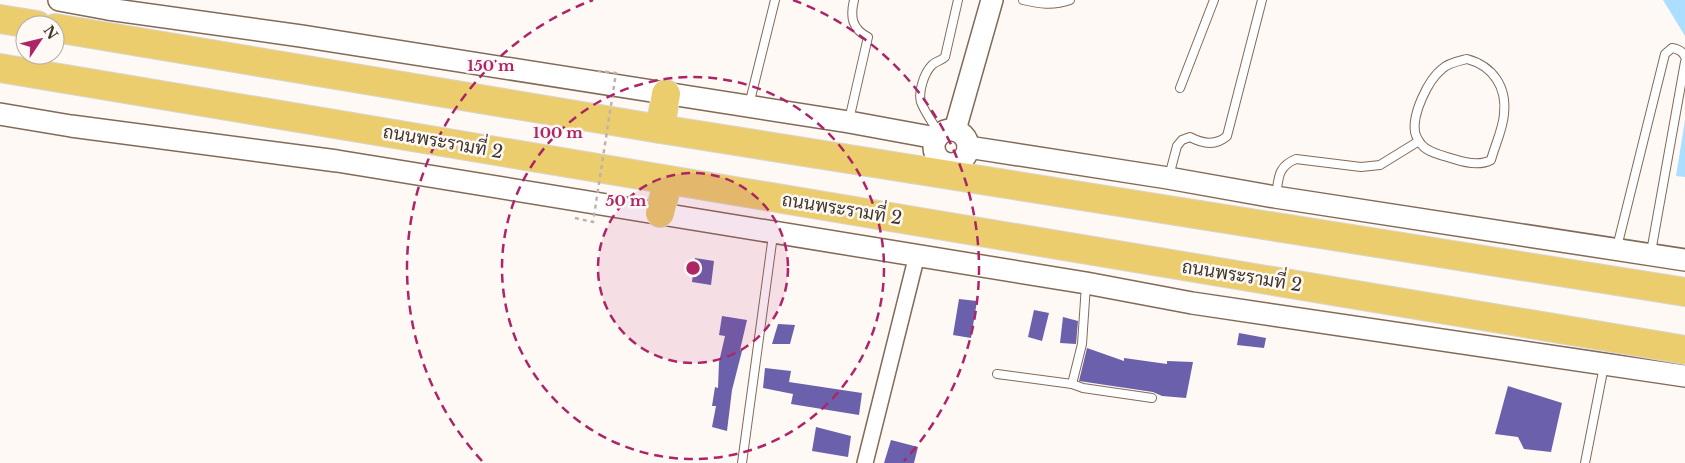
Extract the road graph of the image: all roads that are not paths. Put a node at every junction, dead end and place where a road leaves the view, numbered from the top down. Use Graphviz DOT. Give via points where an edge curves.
graph roads {
  1 [pos="59,0"];
  2 [pos="775,0"];
  3 [pos="854,0"];
  4 [pos="958,0"];
  5 [pos="992,0"];
  6 [pos="1023,0"];
  7 [pos="1070,0"];
  8 [pos="1214,0"];
  9 [pos="1262,0"];
  10 [pos="0,19"];
  11 [pos="15,21"];
  12 [pos="65,30"];
  13 [pos="1685,57"];
  14 [pos="1685,62"];
  15 [pos="0,68"];
  16 [pos="1180,88"];
  17 [pos="666,94"];
  18 [pos="748,107"];
  19 [pos="0,114"];
  20 [pos="849,122"];
  21 [pos="660,129"];
  22 [pos="943,134"];
  23 [pos="1419,141"];
  24 [pos="957,162"];
  25 [pos="1168,178"];
  26 [pos="668,180"];
  27 [pos="1276,197"];
  28 [pos="660,213"];
  29 [pos="774,232"];
  30 [pos="1616,249"];
  31 [pos="1651,254"];
  32 [pos="917,255"];
  33 [pos="1685,260"];
  34 [pos="1086,283"];
  35 [pos="1685,292"];
  36 [pos="1685,350"];
  37 [pos="1605,364"];
  38 [pos="997,374"];
  39 [pos="1685,376"];
  40 [pos="1072,384"];
  41 [pos="1152,398"];
  42 [pos="742,463"];
  43 [pos="865,463"];
  44 [pos="1585,463"];
  1 -- 17 [label="main road"];
  2 -- 18 [label="lane"];
  3 -- 20 [label="lane" via="856,27 859,33 868,37"];
  4 -- 22 [label="lane" via="945,57 926,72 920,101"];
  5 -- 22 [label="main road"];
  6 -- 7 [label="lane" via="1045,5"];
  8 -- 16 [label="lane"];
  9 -- 25 [label="lane" via="1227,136 1214,144 1190,137 1182,140 1177,146"];
  10 -- 11 [label="highway"];
  12 -- 21 [label="highway"];
  13 -- 30 [label="lane" via="1678,49 1672,48 1665,54"];
  14 -- 31 [label="lane"];
  15 -- 26 [label="highway, ถนนพระรามที่ 2"];
  17 -- 18 [label="main road"];
  17 -- 21 [label="highway"];
  18 -- 20 [label="main road"];
  19 -- 28 [label="main road, ถนนพระรามที่ 2" via="337,161"];
  20 -- 22 [label="main road"];
  21 -- 24 [label="highway"];
  22 -- 24 [label="main road" via="964,137"];
  22 -- 24 [label="main road" via="934,149 935,154 943,162"];
  23 -- 23 [label="lane" via="1423,147 1463,162 1485,164 1491,160 1504,115 1503,92 1496,76 1467,59 1442,68 1430,81 1415,122"];
  23 -- 27 [label="lane" via="1380,165 1361,167 1296,159 1280,170"];
  24 -- 25 [label="main road"];
  24 -- 35 [label="highway"];
  25 -- 27 [label="main road"];
  26 -- 28 [label="highway"];
  26 -- 36 [label="highway, ถนนพระรามที่ 2"];
  27 -- 30 [label="main road"];
  28 -- 29 [label="main road, ถนนพระรามที่ 2"];
  29 -- 32 [label="main road, ถนนพระรามที่ 2"];
  29 -- 42 [label="lane"];
  30 -- 31 [label="main road"];
  31 -- 33 [label="main road"];
  32 -- 34 [label="main road, ถนนพระรามที่ 2"];
  32 -- 43 [label="street"];
  34 -- 37 [label="main road, ถนนพระรามที่ 2" via="1192,304"];
  34 -- 40 [label="lane" via="1082,344"];
  37 -- 39 [label="main road, ถนนพระรามที่ 2"];
  37 -- 44 [label="lane"];
  38 -- 40 [label="lane"];
  40 -- 41 [label="lane"];
}
